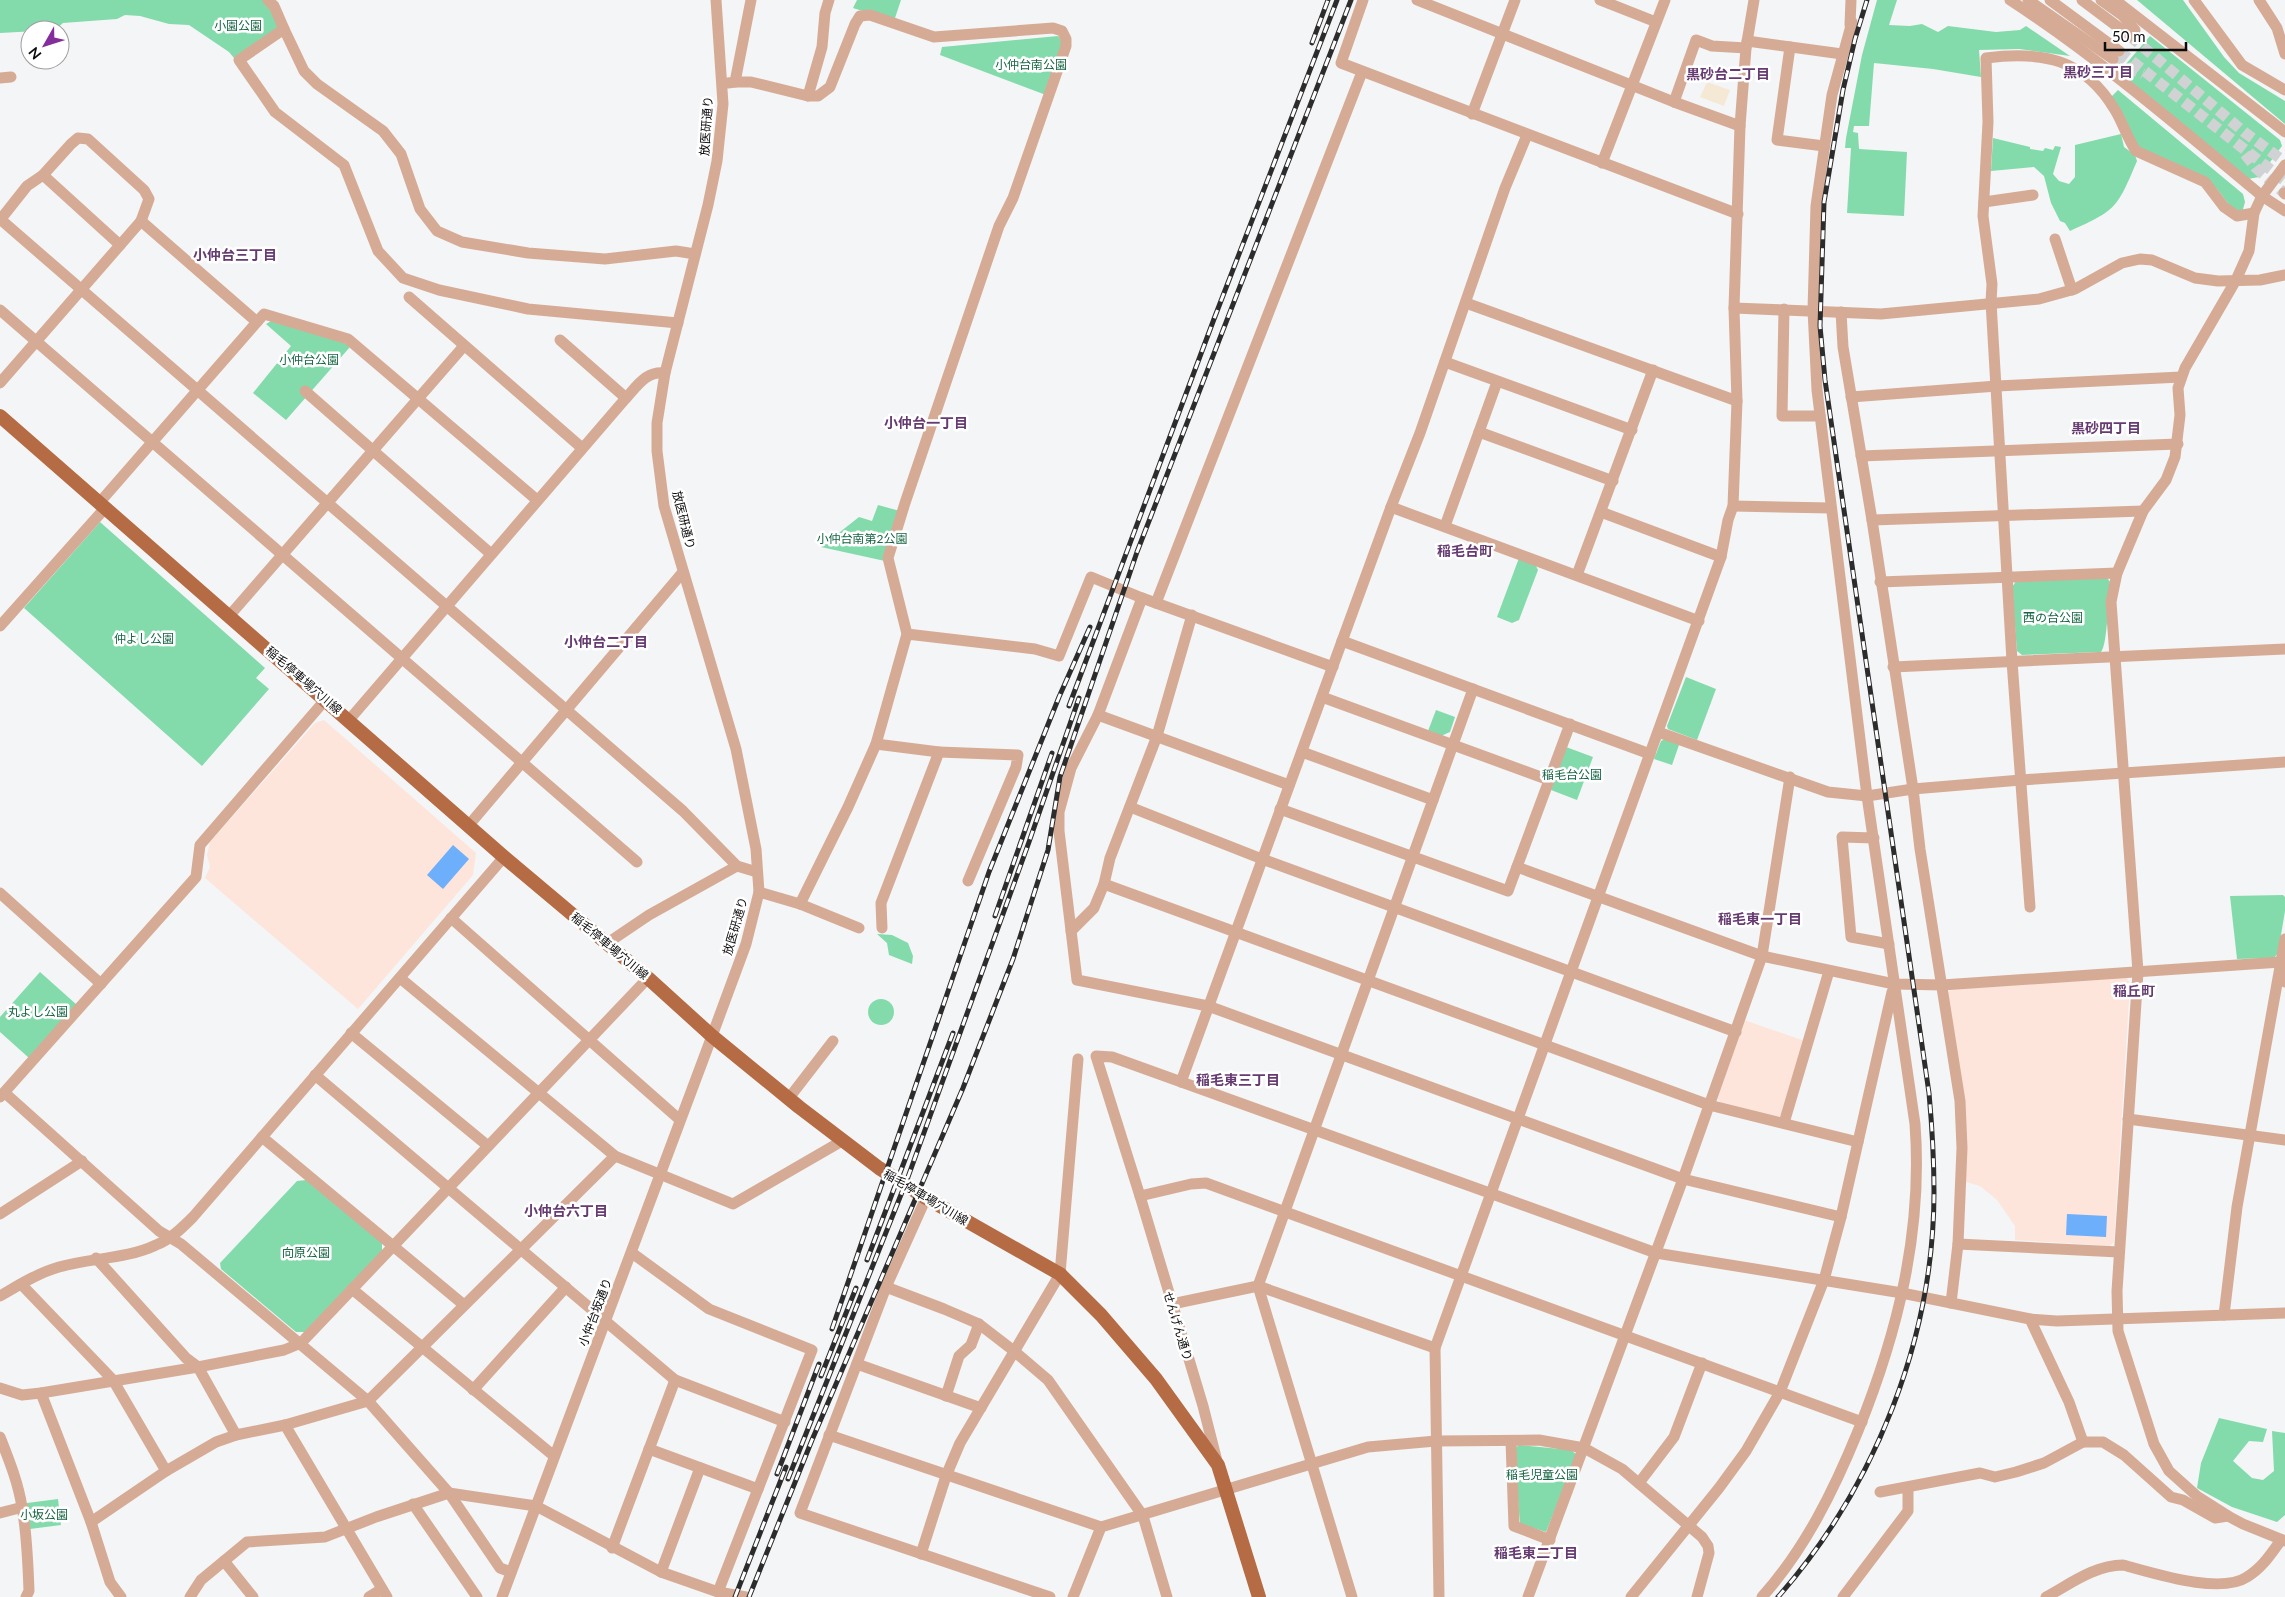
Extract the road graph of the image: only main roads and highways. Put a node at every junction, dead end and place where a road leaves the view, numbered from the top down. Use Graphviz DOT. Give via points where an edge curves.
graph roads {
  1 [pos="0,416"];
  2 [pos="1218,1465"];
  3 [pos="1258,1597"];
  1 -- 2 [label="main road, 稲毛停車場穴川線" via="712,1036 871,1163 1060,1274 1101,1315 1156,1379"];
  2 -- 3 [label="main road, せんげん通り"];
}
